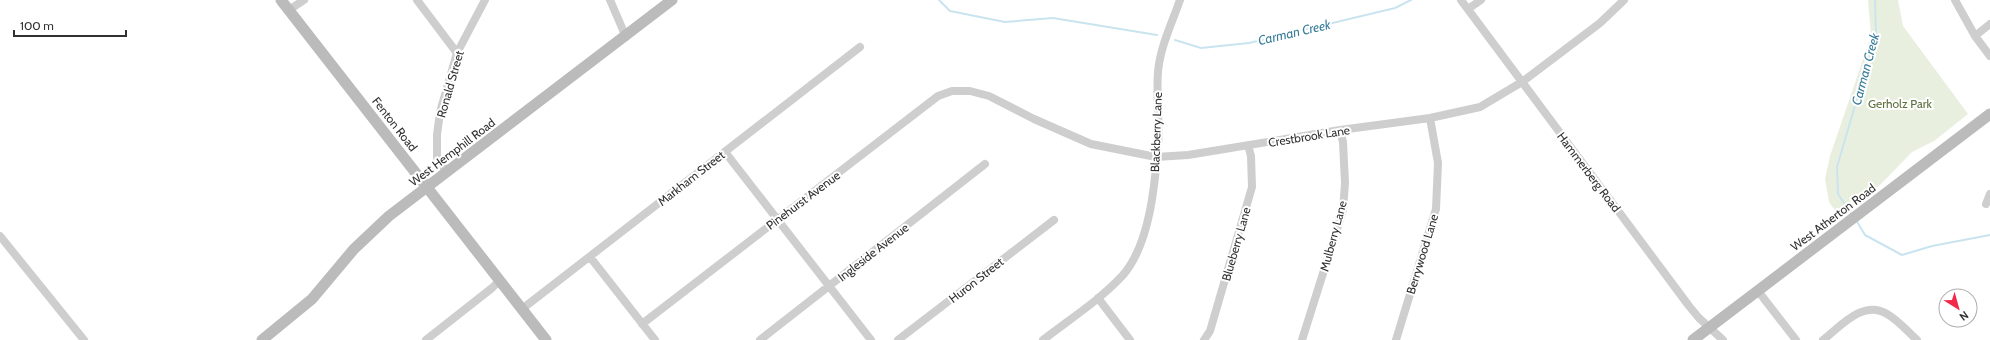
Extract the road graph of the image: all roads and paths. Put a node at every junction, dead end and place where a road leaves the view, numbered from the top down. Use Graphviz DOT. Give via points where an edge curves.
graph roads {
  1 [pos="282,0"];
  2 [pos="304,0"];
  3 [pos="417,0"];
  4 [pos="486,0"];
  5 [pos="610,0"];
  6 [pos="672,0"];
  7 [pos="1180,0"];
  8 [pos="1461,0"];
  9 [pos="1481,0"];
  10 [pos="1624,0"];
  11 [pos="1955,0"];
  12 [pos="1468,9"];
  13 [pos="289,10"];
  14 [pos="1990,24"];
  15 [pos="1975,36"];
  16 [pos="626,37"];
  17 [pos="860,47"];
  18 [pos="457,53"];
  19 [pos="1990,56"];
  20 [pos="1522,82"];
  21 [pos="970,92"];
  22 [pos="1990,114"];
  23 [pos="1430,118"];
  24 [pos="1340,130"];
  25 [pos="1248,145"];
  26 [pos="725,152"];
  27 [pos="1156,157"];
  28 [pos="985,164"];
  29 [pos="447,172"];
  30 [pos="427,186"];
  31 [pos="1990,194"];
  32 [pos="1986,204"];
  33 [pos="777,219"];
  34 [pos="1054,220"];
  35 [pos="0,236"];
  36 [pos="590,257"];
  37 [pos="500,280"];
  38 [pos="830,286"];
  39 [pos="1758,291"];
  40 [pos="1098,298"];
  41 [pos="522,309"];
  42 [pos="642,324"];
  43 [pos="1709,327"];
  44 [pos="84,340"];
  45 [pos="262,340"];
  46 [pos="426,340"];
  47 [pos="546,340"];
  48 [pos="655,340"];
  49 [pos="760,340"];
  50 [pos="871,340"];
  51 [pos="898,340"];
  52 [pos="1043,340"];
  53 [pos="1130,340"];
  54 [pos="1204,340"];
  55 [pos="1302,340"];
  56 [pos="1396,340"];
  57 [pos="1692,340"];
  58 [pos="1722,340"];
  59 [pos="1796,340"];
  60 [pos="1823,340"];
  61 [pos="1917,340"];
  1 -- 13 [label="street, Fenton Road"];
  2 -- 13 [label="street"];
  3 -- 18 [label="street"];
  4 -- 18 [label="street, Ronald Street"];
  5 -- 16 [label="street"];
  6 -- 16 [label="street, West Hemphill Road"];
  7 -- 27 [label="street, Blackberry Lane" via="1164,40 1158,71"];
  8 -- 12 [label="street, Hammerberg Road"];
  9 -- 12 [label="street"];
  10 -- 20 [label="street, Crestbrook Lane" via="1600,23"];
  11 -- 15 [label="street"];
  12 -- 20 [label="street, Hammerberg Road"];
  13 -- 30 [label="street, Fenton Road"];
  14 -- 15 [label="street"];
  15 -- 19 [label="street"];
  16 -- 29 [label="street, West Hemphill Road"];
  17 -- 26 [label="street, Markham Street"];
  18 -- 29 [label="street, Ronald Street" via="436,135 437,158"];
  20 -- 23 [label="street, Crestbrook Lane" via="1480,107"];
  20 -- 43 [label="street, Hammerberg Road" via="1689,306"];
  21 -- 27 [label="street, Crestbrook Lane" via="989,96 1091,144"];
  21 -- 33 [label="street, Pinehurst Avenue" via="952,91 938,96"];
  22 -- 39 [label="street, West Atherton Road"];
  23 -- 24 [label="street, Crestbrook Lane"];
  23 -- 56 [label="street, Berrywood Lane" via="1438,163 1436,209"];
  24 -- 25 [label="street, Crestbrook Lane"];
  24 -- 55 [label="street, Mulberry Lane" via="1345,183 1343,210"];
  25 -- 27 [label="street, Crestbrook Lane" via="1188,155"];
  25 -- 54 [label="street, Blueberry Lane" via="1252,187 1210,332"];
  26 -- 33 [label="street"];
  26 -- 36 [label="street, Markham Street"];
  27 -- 40 [label="street, Blackberry Lane" via="1157,167 1148,220 1137,250 1124,274"];
  28 -- 38 [label="street, Ingleside Avenue"];
  29 -- 30 [label="street, West Hemphill Road"];
  30 -- 37 [label="street, Fenton Road"];
  30 -- 45 [label="street, West Hemphill Road" via="365,237 312,299"];
  31 -- 32 [label="street"];
  33 -- 38 [label="street"];
  33 -- 42 [label="street, Pinehurst Avenue"];
  34 -- 51 [label="street, Huron Street"];
  35 -- 44 [label="street"];
  36 -- 41 [label="street, Markham Street"];
  36 -- 42 [label="street"];
  37 -- 41 [label="street, Fenton Road"];
  37 -- 46 [label="street"];
  38 -- 49 [label="street, Ingleside Avenue"];
  38 -- 50 [label="street"];
  39 -- 43 [label="street, West Atherton Road"];
  39 -- 59 [label="street"];
  40 -- 52 [label="street, Blackberry Lane"];
  40 -- 53 [label="street"];
  41 -- 47 [label="street, Fenton Road"];
  42 -- 48 [label="street"];
  43 -- 57 [label="street, West Atherton Road"];
  43 -- 58 [label="street, Hammerberg Road"];
  60 -- 61 [label="street" via="1858,312 1874,309 1886,313"];
}
